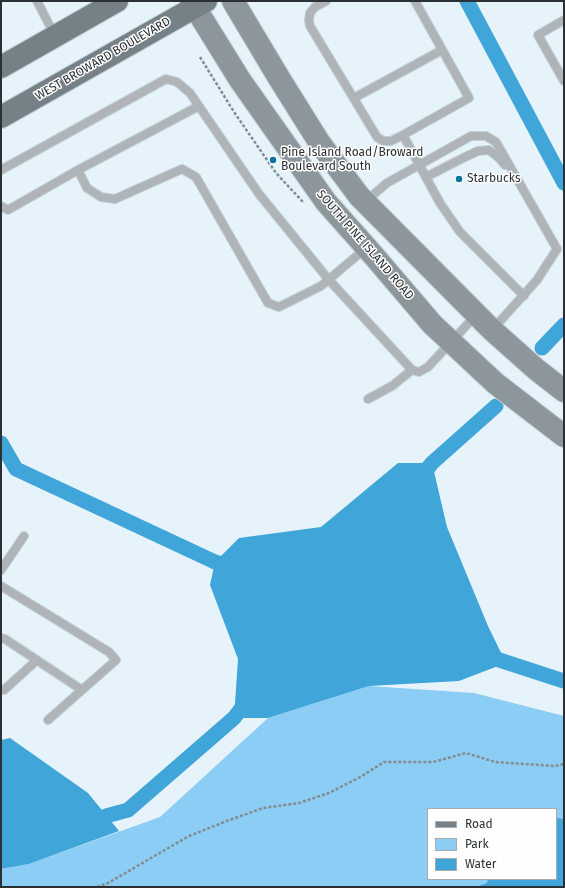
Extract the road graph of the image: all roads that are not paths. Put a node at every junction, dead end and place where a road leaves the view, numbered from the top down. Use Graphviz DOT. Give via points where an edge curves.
graph roads {
  1 [pos="37,1"];
  2 [pos="117,1"];
  3 [pos="233,1"];
  4 [pos="326,1"];
  5 [pos="415,1"];
  6 [pos="197,3"];
  7 [pos="564,20"];
  8 [pos="55,36"];
  9 [pos="442,50"];
  10 [pos="1,67"];
  11 [pos="564,81"];
  12 [pos="354,98"];
  13 [pos="199,106"];
  14 [pos="1,117"];
  15 [pos="403,135"];
  16 [pos="420,165"];
  17 [pos="1,170"];
  18 [pos="78,170"];
  19 [pos="515,176"];
  20 [pos="426,177"];
  21 [pos="365,202"];
  22 [pos="1,206"];
  23 [pos="366,248"];
  24 [pos="329,280"];
  25 [pos="524,296"];
  26 [pos="476,315"];
  27 [pos="492,330"];
  28 [pos="451,342"];
  29 [pos="412,370"];
  30 [pos="564,391"];
  31 [pos="368,399"];
  32 [pos="564,436"];
  33 [pos="24,536"];
  34 [pos="1,570"];
  35 [pos="1,586"];
  36 [pos="1,638"];
  37 [pos="37,660"];
  38 [pos="4,690"];
  39 [pos="82,690"];
  40 [pos="48,720"];
  1 -- 8 [label="lane"];
  2 -- 8 [label="main road"];
  3 -- 21 [label="main road" via="319,142"];
  4 -- 12 [label="lane" via="310,14 310,26"];
  5 -- 9 [label="lane"];
  6 -- 14 [label="main road, WEST BROWARD BOULEVARD"];
  6 -- 23 [label="main road, SOUTH PINE ISLAND ROAD" via="240,80 321,196"];
  7 -- 11 [label="lane" via="538,35"];
  8 -- 10 [label="main road"];
  9 -- 12 [label="lane"];
  9 -- 15 [label="lane" via="469,98"];
  12 -- 15 [label="lane" via="377,138 391,141"];
  13 -- 17 [label="lane" via="190,93 177,82 166,79"];
  13 -- 18 [label="lane"];
  13 -- 24 [label="lane" via="259,194"];
  15 -- 16 [label="lane"];
  16 -- 19 [label="lane" via="471,136 486,136 496,142"];
  16 -- 20 [label="lane"];
  16 -- 21 [label="lane" via="387,183"];
  18 -- 22 [label="lane" via="8,210"];
  18 -- 24 [label="lane" via="87,188 101,197 115,199 182,169 196,177 268,303 279,307"];
  19 -- 20 [label="lane" via="489,150 465,157"];
  19 -- 25 [label="lane" via="557,249"];
  20 -- 25 [label="lane" via="460,232"];
  21 -- 26 [label="main road"];
  23 -- 24 [label="lane"];
  23 -- 28 [label="main road, SOUTH PINE ISLAND ROAD" via="432,324"];
  24 -- 29 [label="lane"];
  25 -- 27 [label="lane"];
  26 -- 27 [label="main road"];
  26 -- 28 [label="lane"];
  27 -- 30 [label="main road"];
  28 -- 29 [label="lane" via="428,367 420,372"];
  28 -- 32 [label="main road, SOUTH PINE ISLAND ROAD" via="495,384"];
  29 -- 31 [label="lane" via="392,386"];
  33 -- 34 [label="lane"];
  35 -- 39 [label="lane" via="109,652 116,660"];
  36 -- 37 [label="lane" via="5,638"];
  37 -- 38 [label="lane"];
  37 -- 39 [label="lane"];
  39 -- 40 [label="lane"];
}
